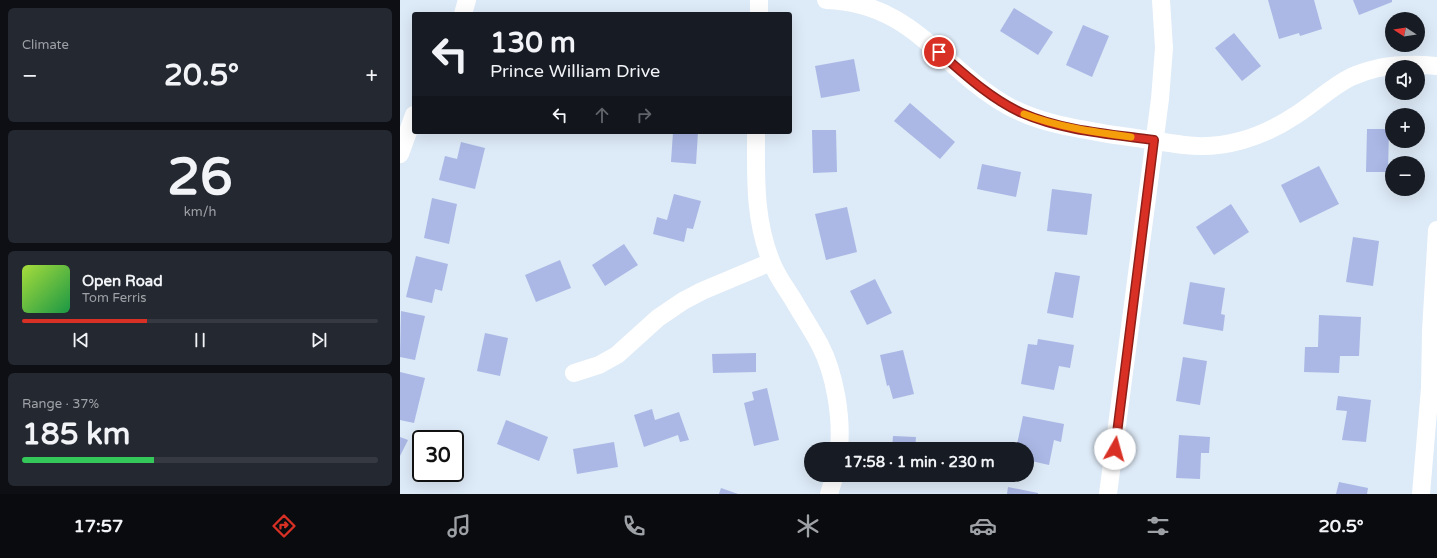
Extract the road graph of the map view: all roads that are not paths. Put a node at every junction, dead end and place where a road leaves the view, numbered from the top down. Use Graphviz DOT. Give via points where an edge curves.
graph roads {
  1 [pos="467,0"];
  2 [pos="759,0"];
  3 [pos="826,0"];
  4 [pos="1161,0"];
  5 [pos="464,12"];
  6 [pos="758,12"];
  7 [pos="1437,66"];
  8 [pos="412,121"];
  9 [pos="756,134"];
  10 [pos="1154,140"];
  11 [pos="400,154"];
  12 [pos="1437,230"];
  13 [pos="771,262"];
  14 [pos="574,373"];
  15 [pos="839,442"];
  16 [pos="833,482"];
  17 [pos="829,494"];
  18 [pos="1108,494"];
  19 [pos="1420,494"];
  1 -- 5 [label="street"];
  2 -- 6 [label="street"];
  3 -- 10 [label="street" via="859,3 903,23 980,86 1022,113 1071,128"];
  4 -- 10 [label="street" via="1164,48"];
  7 -- 10 [label="street" via="1386,66 1359,74 1342,82 1279,126 1239,142 1199,146"];
  8 -- 11 [label="street"];
  9 -- 13 [label="street" via="755,189 764,240"];
  10 -- 18 [label="street"];
  12 -- 19 [label="street" via="1430,388"];
  13 -- 14 [label="street" via="683,301 658,318 617,355 599,365"];
  13 -- 15 [label="street" via="821,346 831,375 839,416"];
  16 -- 17 [label="street"];
}
